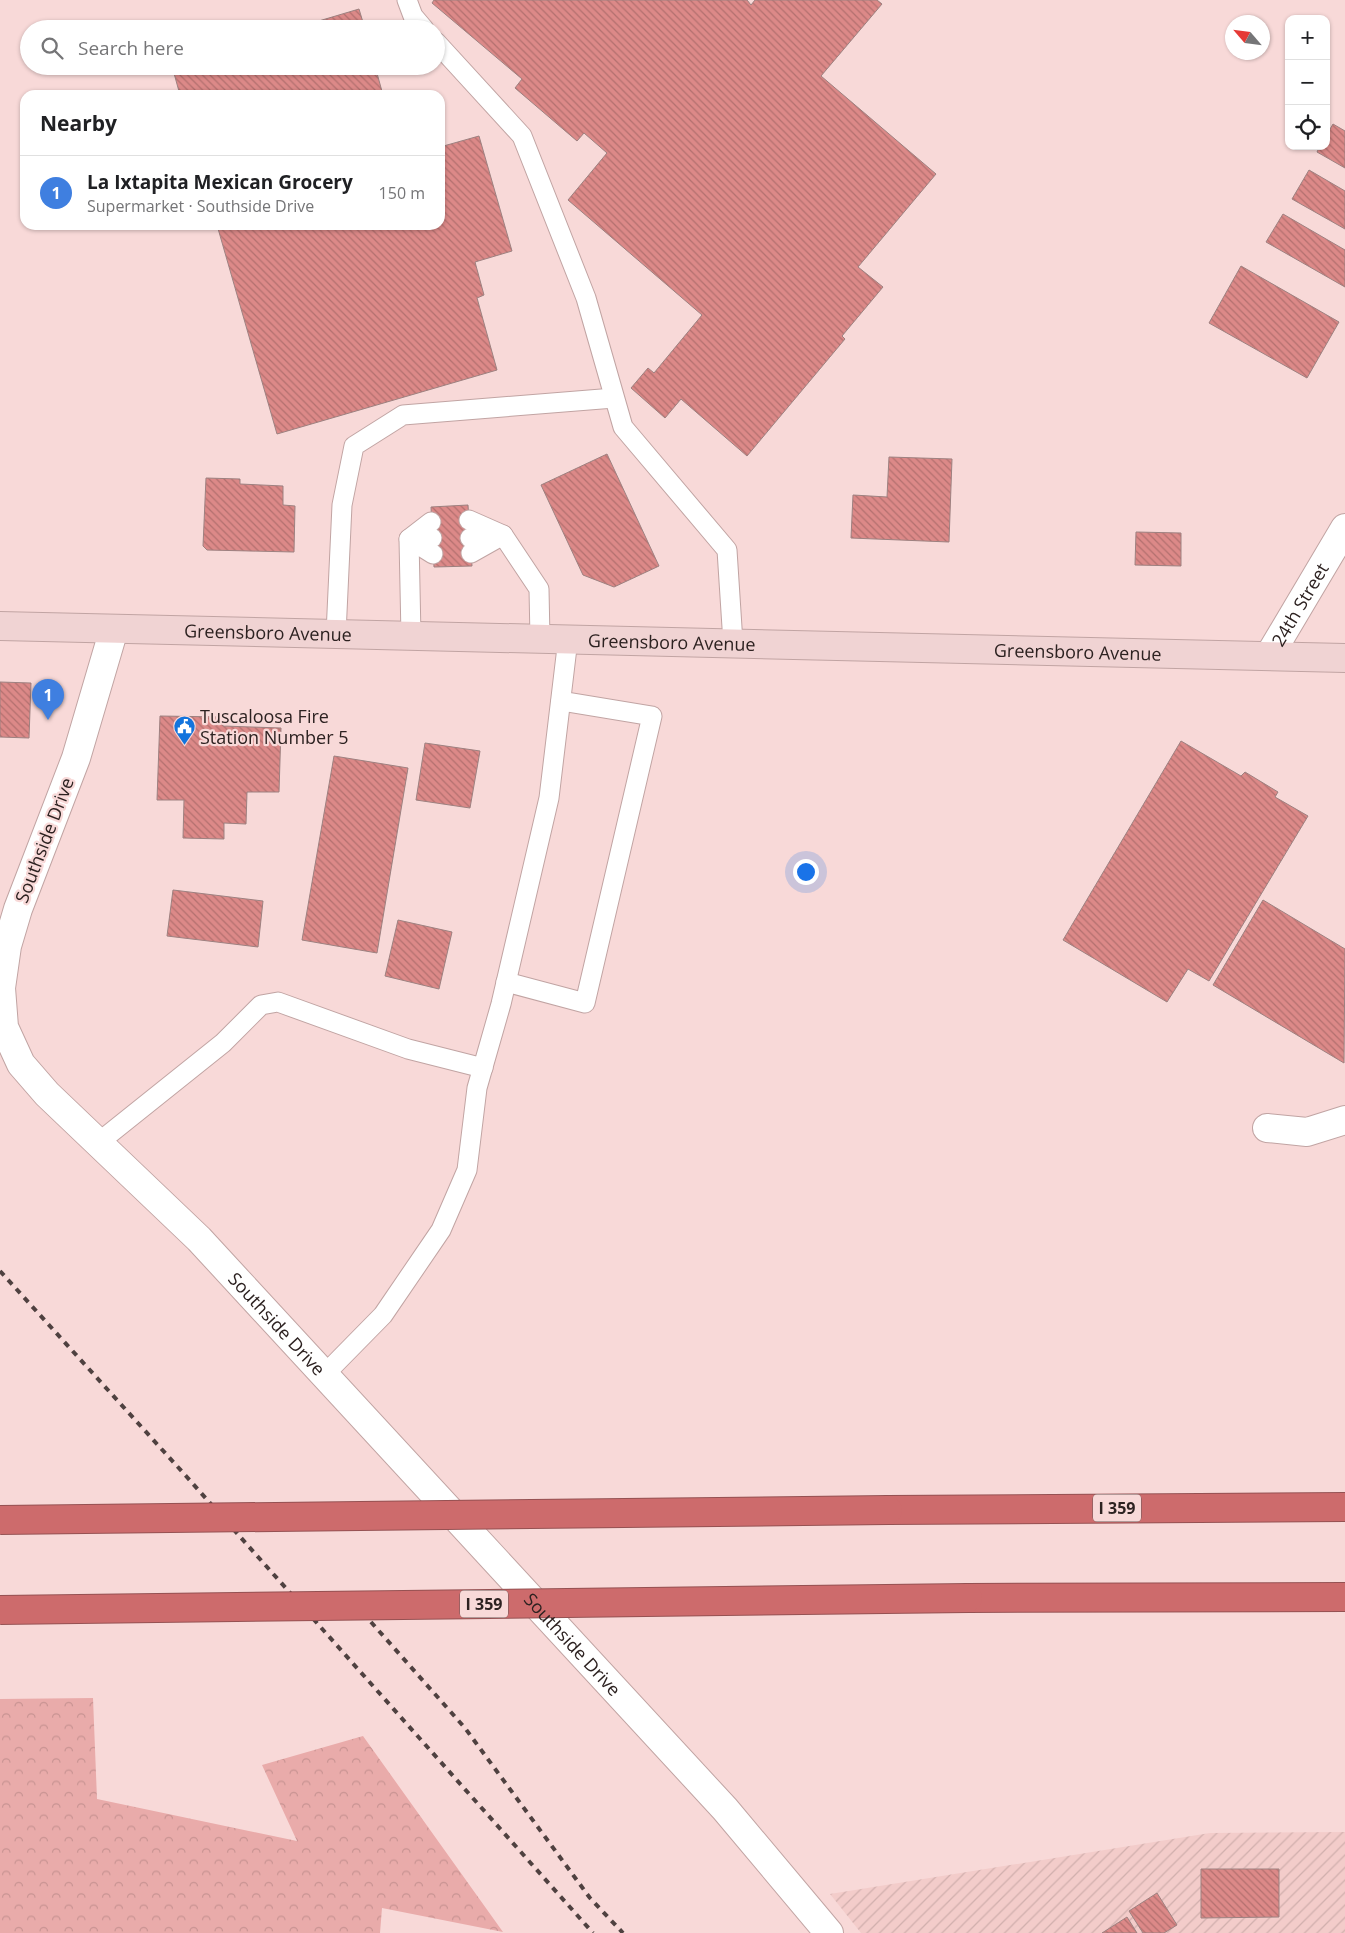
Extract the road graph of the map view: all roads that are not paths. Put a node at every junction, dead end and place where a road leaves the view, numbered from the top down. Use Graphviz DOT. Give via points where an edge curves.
graph roads {
  1 [pos="408,0"];
  2 [pos="416,20"];
  3 [pos="445,52"];
  4 [pos="614,398"];
  5 [pos="1345,528"];
  6 [pos="503,535"];
  7 [pos="432,538"];
  8 [pos="0,626"];
  9 [pos="114,629"];
  10 [pos="336,634"];
  11 [pos="411,636"];
  12 [pos="540,639"];
  13 [pos="568,639"];
  14 [pos="733,643"];
  15 [pos="1270,656"];
  16 [pos="1345,658"];
  17 [pos="561,701"];
  18 [pos="506,982"];
  19 [pos="483,1068"];
  20 [pos="1345,1120"];
  21 [pos="1267,1128"];
  22 [pos="98,1143"];
  23 [pos="324,1375"];
  24 [pos="1345,1507"];
  25 [pos="0,1520"];
  26 [pos="1345,1597"];
  27 [pos="0,1610"];
  28 [pos="829,1933"];
  1 -- 2 [label="lane"];
  3 -- 4 [label="lane" via="522,136 586,298"];
  4 -- 10 [label="lane" via="403,415 354,446 342,505"];
  4 -- 14 [label="lane" via="623,427 727,550"];
  5 -- 15 [label="street, 24th Street"];
  6 -- 6 [label="lane" via="470,537"];
  6 -- 12 [label="lane" via="539,589"];
  7 -- 11 [label="lane" via="409,539"];
  8 -- 9 [label="main road, Greensboro Avenue"];
  9 -- 10 [label="main road, Greensboro Avenue"];
  9 -- 22 [label="street, Southside Drive" via="76,758 6,946 0,988 4,1027 21,1064"];
  10 -- 11 [label="main road, Greensboro Avenue"];
  11 -- 12 [label="main road, Greensboro Avenue"];
  12 -- 13 [label="main road, Greensboro Avenue"];
  13 -- 14 [label="main road, Greensboro Avenue"];
  13 -- 17 [label="lane"];
  14 -- 15 [label="main road, Greensboro Avenue"];
  15 -- 16 [label="main road, Greensboro Avenue"];
  17 -- 18 [label="lane" via="548,798"];
  17 -- 18 [label="lane" via="652,716 585,1003"];
  18 -- 19 [label="lane"];
  19 -- 22 [label="lane" via="408,1049 278,1002 261,1005 223,1042"];
  19 -- 23 [label="lane" via="477,1088 467,1170 441,1230 383,1315"];
  20 -- 21 [label="street" via="1308,1132"];
  22 -- 23 [label="street, Southside Drive" via="199,1239"];
  23 -- 28 [label="street, Southside Drive" via="725,1809"];
  24 -- 25 [label="highway, I 359, bridge"];
  26 -- 27 [label="highway, I 359, bridge" via="968,1598"];
}
